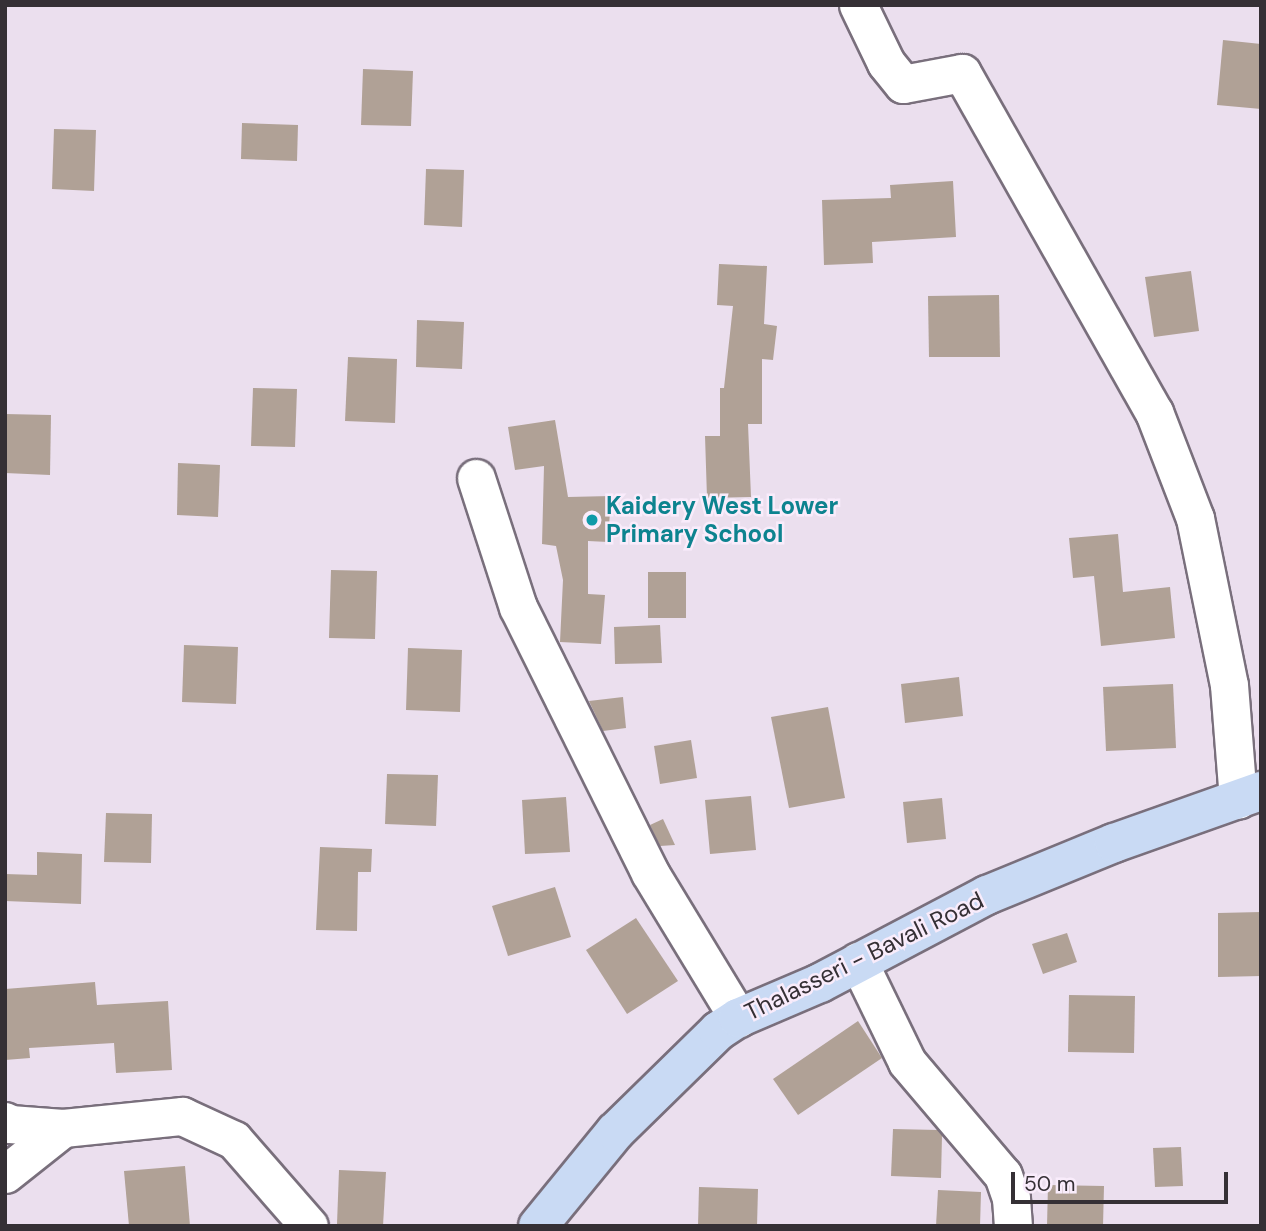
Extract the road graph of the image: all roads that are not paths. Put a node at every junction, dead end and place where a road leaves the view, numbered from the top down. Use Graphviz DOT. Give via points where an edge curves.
graph roads {
  1 [pos="858,5"];
  2 [pos="476,478"];
  3 [pos="1249,795"];
  4 [pos="858,961"];
  5 [pos="738,1018"];
  6 [pos="5,1121"];
  7 [pos="63,1128"];
  8 [pos="5,1174"];
  9 [pos="309,1226"];
  10 [pos="538,1226"];
  11 [pos="1013,1226"];
  1 -- 3 [label="street" via="886,63 903,84 962,73 1154,412 1195,518"];
  2 -- 5 [label="street" via="518,607 650,873"];
  3 -- 4 [label="main road, Thalasseri - Bavali Road" via="986,895"];
  4 -- 5 [label="main road, Thalasseri - Bavali Road" via="820,983"];
  4 -- 11 [label="street" via="907,1062 1003,1175"];
  5 -- 10 [label="main road, Thalasseri - Bavali Road" via="718,1031 615,1132"];
  6 -- 7 [label="street"];
  7 -- 8 [label="street"];
  7 -- 9 [label="street" via="182,1116 234,1140"];
}
